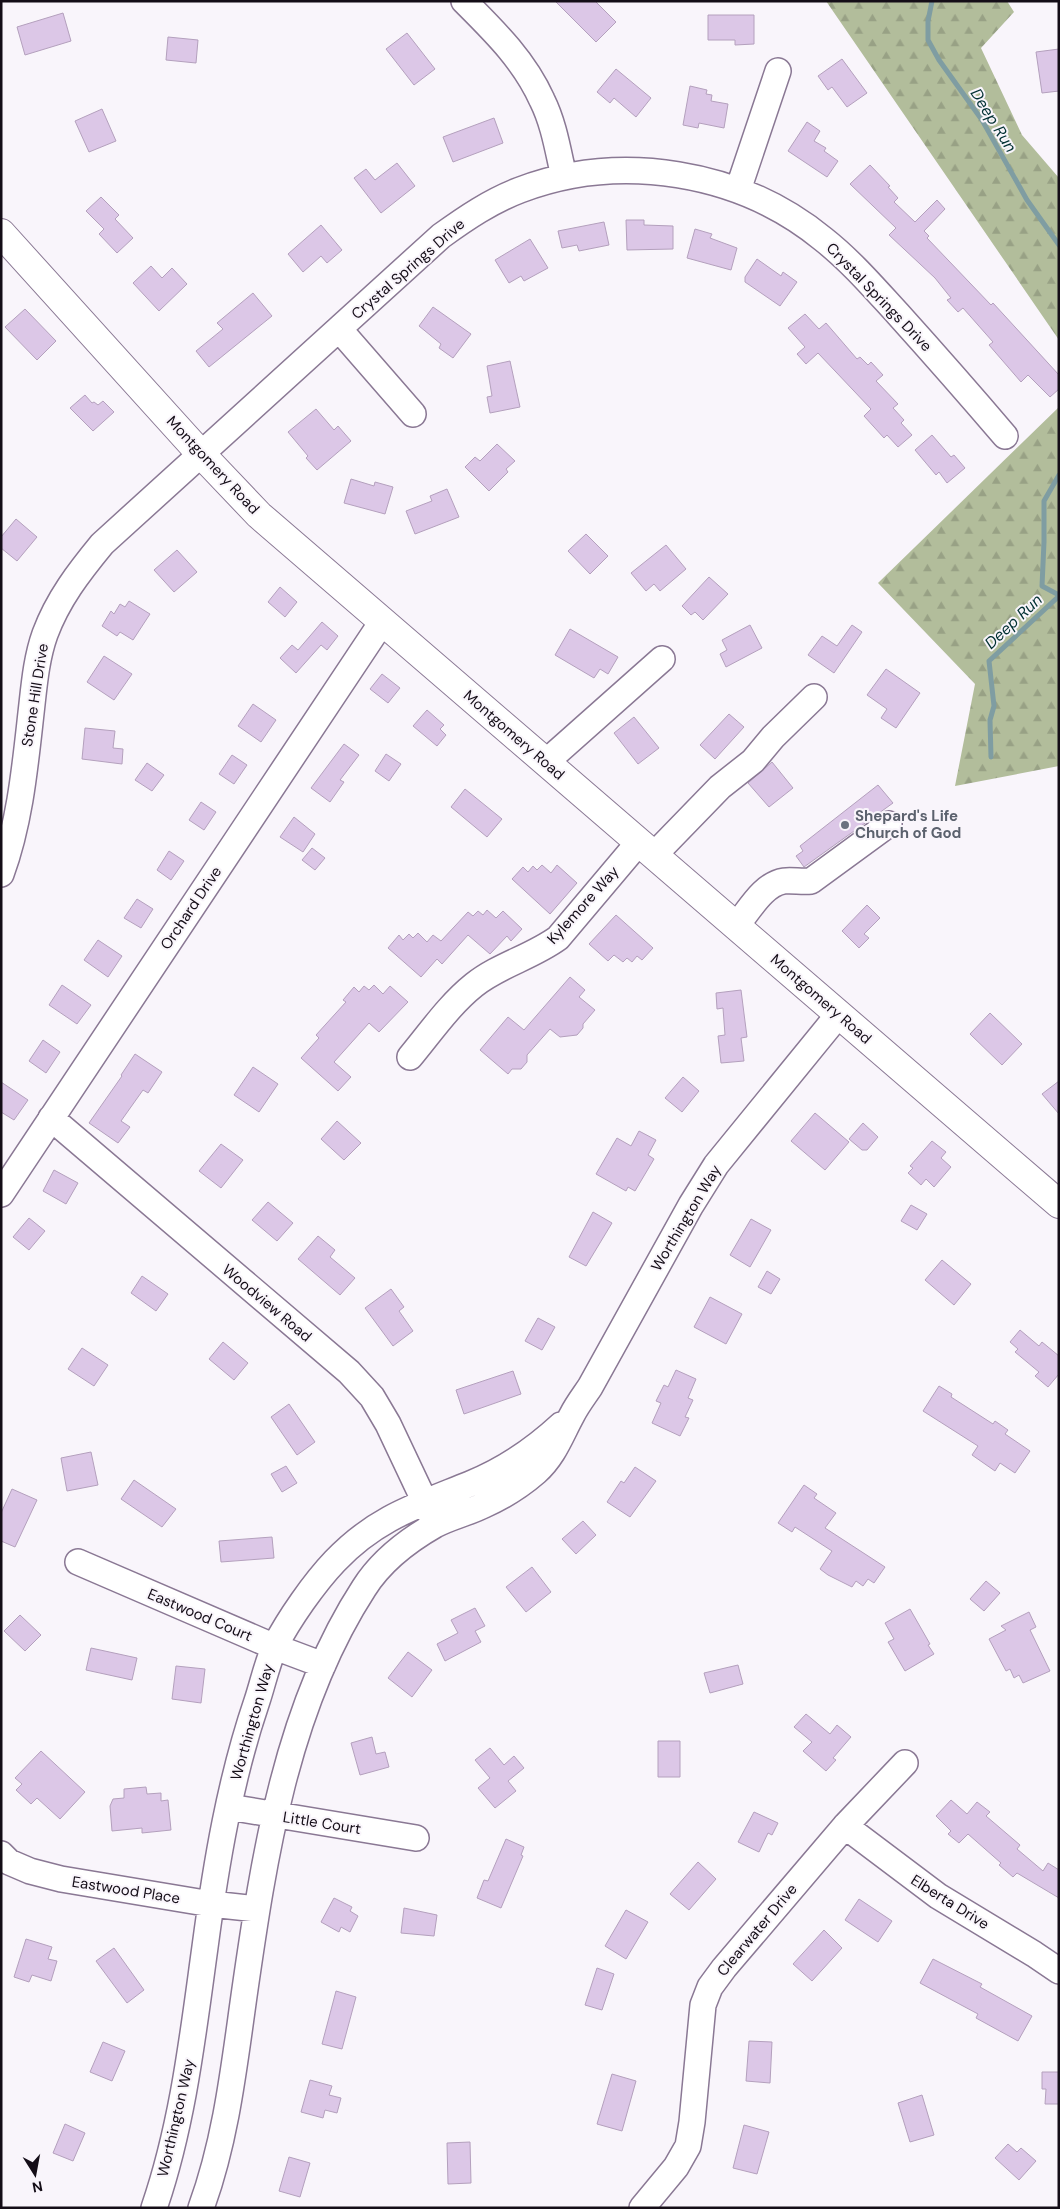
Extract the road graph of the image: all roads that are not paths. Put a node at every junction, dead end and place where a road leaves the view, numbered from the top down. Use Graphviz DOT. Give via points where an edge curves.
graph roads {
  1 [pos="464,1"];
  2 [pos="778,71"];
  3 [pos="564,177"];
  4 [pos="738,190"];
  5 [pos="1,233"];
  6 [pos="339,329"];
  7 [pos="414,414"];
  8 [pos="1005,436"];
  9 [pos="200,453"];
  10 [pos="382,622"];
  11 [pos="662,659"];
  12 [pos="814,697"];
  13 [pos="546,762"];
  14 [pos="889,824"];
  15 [pos="647,849"];
  16 [pos="1,874"];
  17 [pos="736,926"];
  18 [pos="838,1014"];
  19 [pos="410,1057"];
  20 [pos="51,1118"];
  21 [pos="1,1194"];
  22 [pos="1059,1204"];
  23 [pos="573,1412"];
  24 [pos="425,1501"];
  25 [pos="436,1525"];
  26 [pos="78,1562"];
  27 [pos="274,1647"];
  28 [pos="323,1666"];
  29 [pos="905,1763"];
  30 [pos="229,1807"];
  31 [pos="276,1816"];
  32 [pos="845,1826"];
  33 [pos="416,1838"];
  34 [pos="1,1854"];
  35 [pos="211,1904"];
  36 [pos="257,1909"];
  37 [pos="1059,1971"];
  38 [pos="154,2208"];
  39 [pos="201,2208"];
  40 [pos="642,2208"];
  1 -- 3 [label="street" via="507,45 526,70 554,130"];
  2 -- 4 [label="street"];
  3 -- 4 [label="street, Crystal Springs Drive" via="620,170 660,172 693,177"];
  3 -- 6 [label="street, Crystal Springs Drive" via="519,190 474,212 441,236"];
  4 -- 8 [label="street, Crystal Springs Drive" via="798,220 843,255"];
  5 -- 9 [label="main road, Montgomery Road"];
  6 -- 7 [label="street"];
  6 -- 9 [label="street, Crystal Springs Drive"];
  9 -- 10 [label="main road, Montgomery Road" via="259,514"];
  9 -- 16 [label="street, Stone Hill Drive" via="102,544 57,605 44,636 36,671 22,788"];
  10 -- 13 [label="main road, Montgomery Road"];
  10 -- 20 [label="street, Orchard Drive"];
  11 -- 13 [label="street"];
  12 -- 15 [label="street, Kylemore Way" via="772,737 753,761"];
  13 -- 15 [label="main road, Montgomery Road"];
  14 -- 17 [label="street" via="811,881 785,881 769,886"];
  15 -- 17 [label="main road, Montgomery Road"];
  15 -- 19 [label="street, Kylemore Way" via="558,938 475,984 460,997"];
  17 -- 18 [label="main road, Montgomery Road"];
  18 -- 22 [label="main road, Montgomery Road"];
  18 -- 23 [label="street, Worthington Way" via="716,1165"];
  20 -- 21 [label="street, Orchard Drive"];
  20 -- 24 [label="street, Woodview Road" via="349,1372 372,1397 388,1424"];
  23 -- 24 [label="street, Worthington Way" via="545,1440 528,1451 472,1484"];
  23 -- 25 [label="street, Worthington Way" via="554,1450 538,1470 518,1486 484,1505"];
  24 -- 25 [label="street, Woodview Road"];
  24 -- 27 [label="street, Worthington Way" via="388,1518 356,1539 308,1593"];
  25 -- 28 [label="street, Worthington Way" via="402,1546 381,1566 342,1625"];
  26 -- 27 [label="street, Eastwood Court"];
  27 -- 28 [label="street, Eastwood Court"];
  27 -- 30 [label="street, Worthington Way" via="245,1737"];
  28 -- 31 [label="street, Worthington Way" via="290,1756"];
  29 -- 32 [label="street, Clearwater Drive"];
  30 -- 31 [label="street, Little Court"];
  30 -- 35 [label="street, Worthington Way"];
  31 -- 33 [label="street, Little Court"];
  31 -- 36 [label="street, Worthington Way"];
  32 -- 37 [label="street, Elberta Drive" via="925,1887"];
  32 -- 40 [label="street, Clearwater Drive" via="710,1987 703,2006 688,2146"];
  34 -- 35 [label="street, Eastwood Place" via="9,1862 30,1871 61,1879"];
  35 -- 36 [label="street, Eastwood Place"];
  35 -- 38 [label="street, Worthington Way" via="186,2077"];
  36 -- 39 [label="street, Worthington Way" via="227,2106 217,2157"];
}
